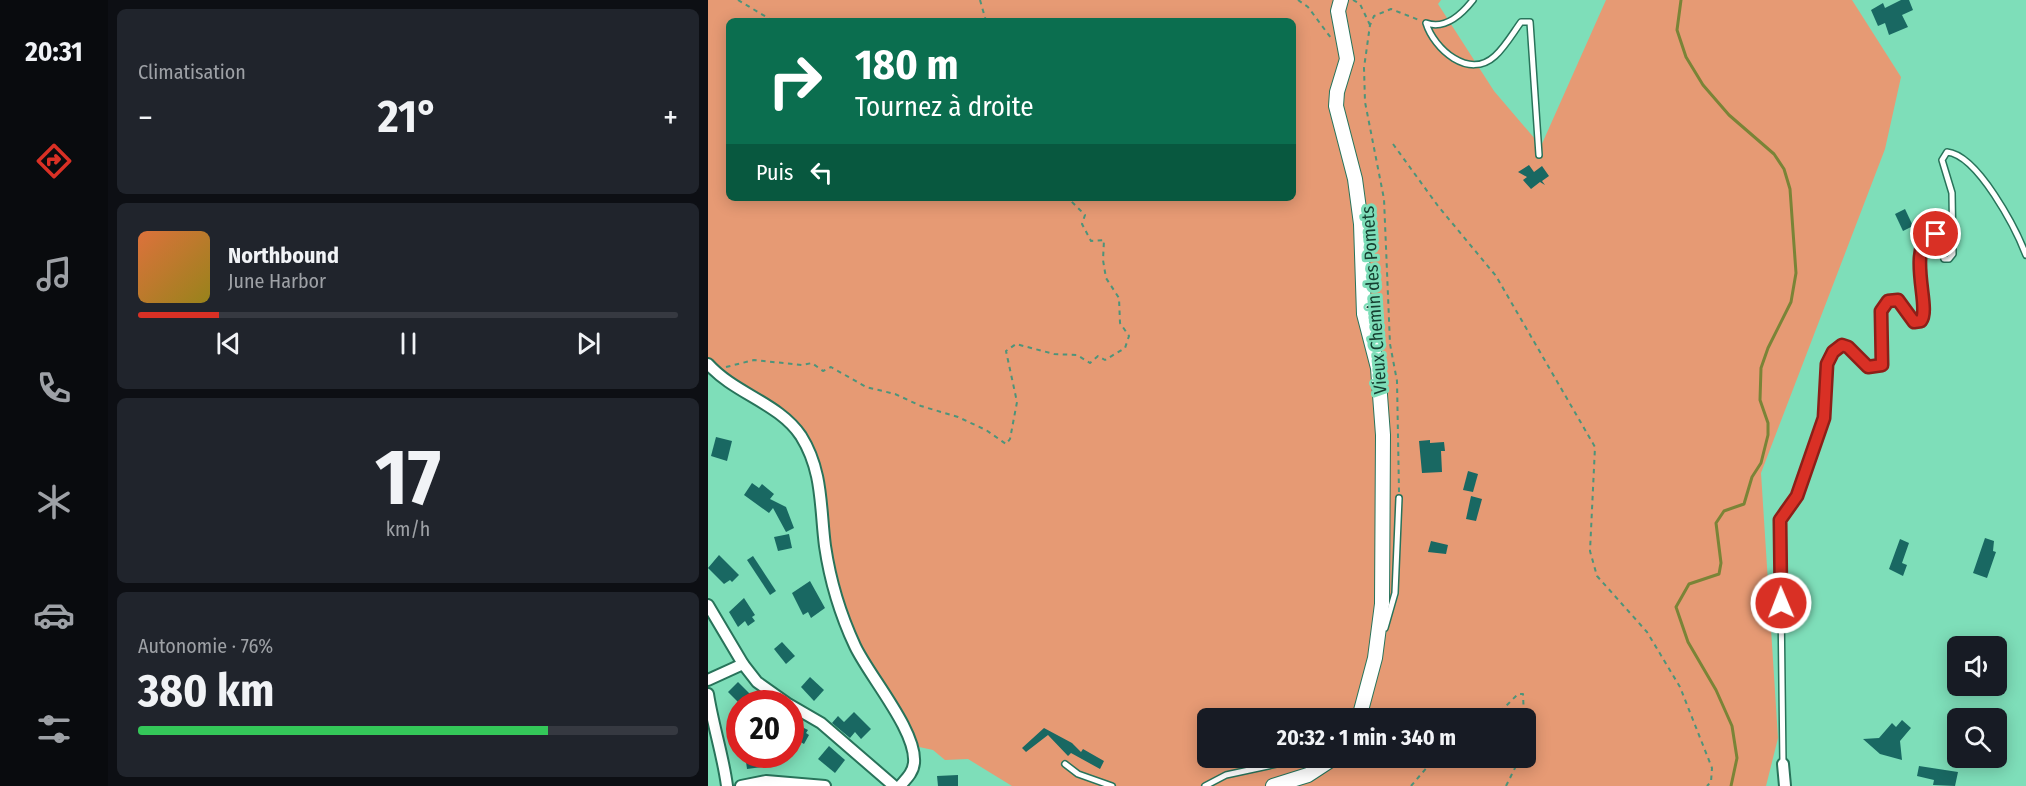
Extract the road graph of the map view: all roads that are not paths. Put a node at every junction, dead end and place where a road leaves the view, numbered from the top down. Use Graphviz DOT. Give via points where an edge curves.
graph roads {
  1 [pos="1341,0"];
  2 [pos="1473,0"];
  3 [pos="1539,154"];
  4 [pos="2026,255"];
  5 [pos="711,368"];
  6 [pos="1399,498"];
  7 [pos="708,605"];
  8 [pos="1375,658"];
  9 [pos="743,664"];
  10 [pos="708,680"];
  11 [pos="768,690"];
  12 [pos="708,694"];
  13 [pos="1362,708"];
  14 [pos="804,713"];
  15 [pos="712,731"];
  16 [pos="1065,764"];
  17 [pos="1783,764"];
  18 [pos="1259,768"];
  19 [pos="1319,768"];
  20 [pos="727,786"];
  21 [pos="741,786"];
  22 [pos="825,786"];
  23 [pos="894,786"];
  24 [pos="900,786"];
  25 [pos="1112,786"];
  26 [pos="1205,786"];
  27 [pos="1273,786"];
  28 [pos="1785,786"];
  1 -- 8 [label="street" via="1338,12 1347,59 1336,106 1355,179 1364,314 1378,368 1382,409 1382,604"];
  2 -- 3 [label="lane" via="1461,15 1443,24 1426,23 1431,38 1451,56 1468,65 1480,64 1494,58 1521,22 1530,22"];
  4 -- 17 [label="lane" via="2001,204 1967,165 1947,152 1942,160 1952,193 1953,254 1944,259 1938,236 1932,232 1922,243 1919,284 1924,318 1914,322 1901,302 1888,301 1881,311 1882,365 1868,367 1842,345 1830,357 1824,418 1797,496 1780,520"];
  5 -- 24 [label="street" via="790,421 814,462 825,548 839,603 855,647 914,750 914,765"];
  6 -- 8 [label="lane" via="1395,594"];
  7 -- 9 [label="street"];
  8 -- 13 [label="street"];
  9 -- 10 [label="street"];
  9 -- 11 [label="street"];
  12 -- 15 [label="street"];
  14 -- 23 [label="street"];
  15 -- 20 [label="street" via="723,752"];
  16 -- 25 [label="lane" via="1078,774"];
  17 -- 28 [label="street"];
  18 -- 26 [label="lane" via="1226,775"];
  19 -- 27 [label="street"];
  21 -- 22 [label="street" via="766,781"];
}
